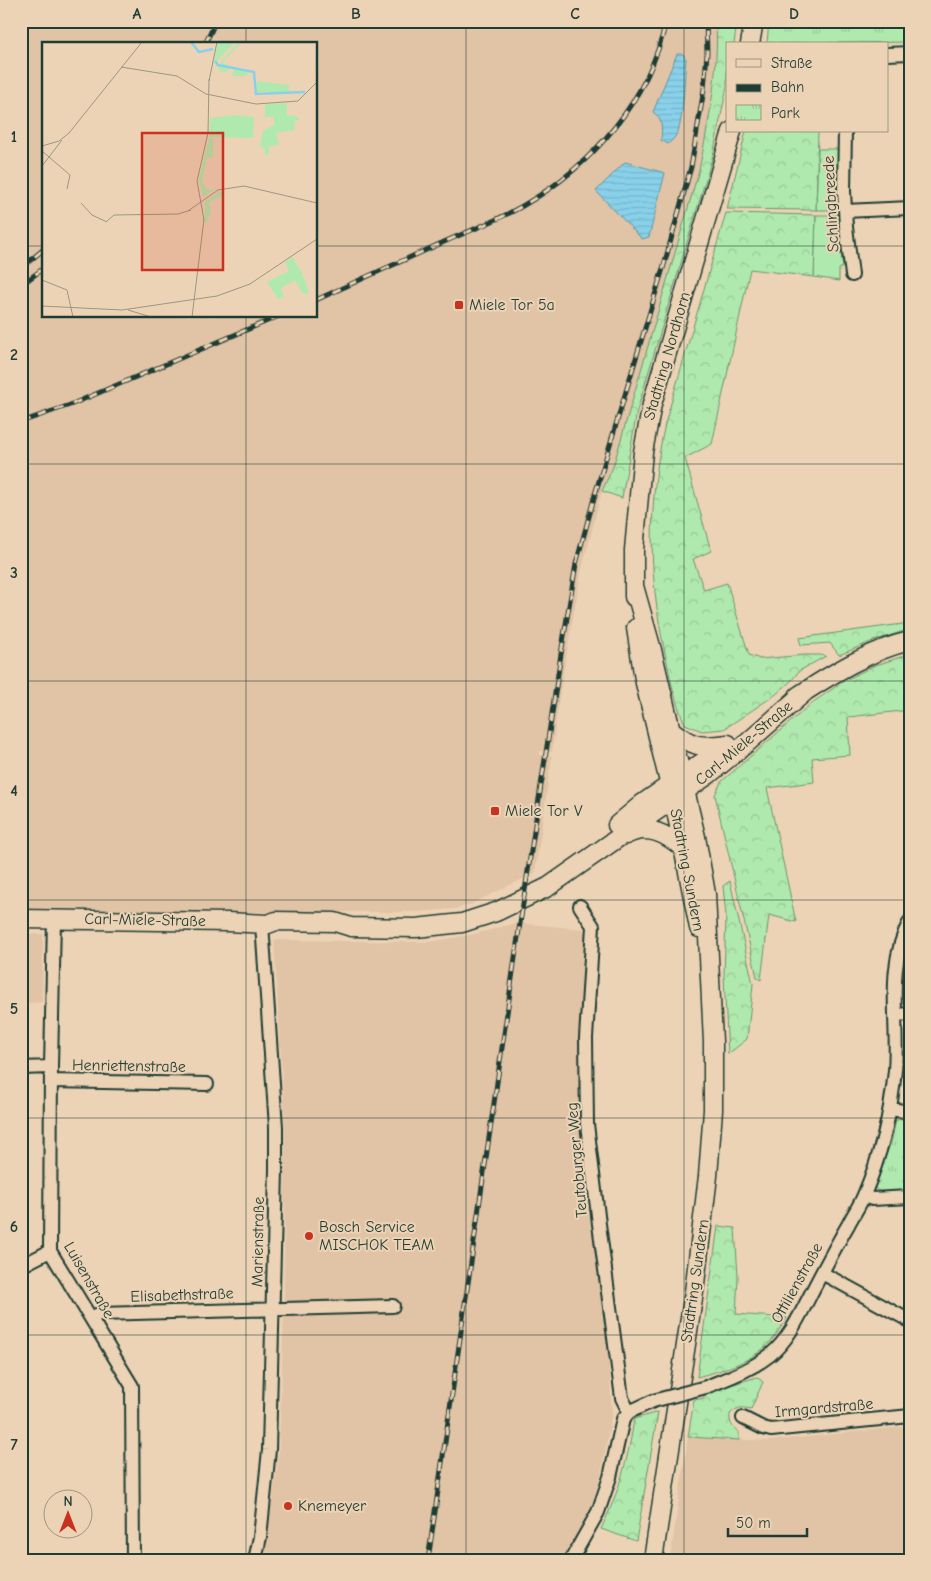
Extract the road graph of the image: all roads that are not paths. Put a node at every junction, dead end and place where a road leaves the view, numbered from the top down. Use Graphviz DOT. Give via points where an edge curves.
graph roads {
  1 [pos="754,21"];
  2 [pos="750,42"];
  3 [pos="910,53"];
  4 [pos="888,54"];
  5 [pos="732,132"];
  6 [pos="845,132"];
  7 [pos="910,208"];
  8 [pos="845,211"];
  9 [pos="852,276"];
  10 [pos="634,586"];
  11 [pos="910,642"];
  12 [pos="807,690"];
  13 [pos="671,730"];
  14 [pos="730,744"];
  15 [pos="677,788"];
  16 [pos="617,840"];
  17 [pos="684,849"];
  18 [pos="532,895"];
  19 [pos="580,906"];
  20 [pos="21,919"];
  21 [pos="54,919"];
  22 [pos="910,921"];
  23 [pos="265,924"];
  24 [pos="710,1000"];
  25 [pos="895,1014"];
  26 [pos="910,1014"];
  27 [pos="51,1067"];
  28 [pos="21,1068"];
  29 [pos="51,1081"];
  30 [pos="207,1084"];
  31 [pos="891,1109"];
  32 [pos="910,1116"];
  33 [pos="864,1196"];
  34 [pos="910,1197"];
  35 [pos="50,1251"];
  36 [pos="21,1266"];
  37 [pos="822,1273"];
  38 [pos="393,1306"];
  39 [pos="273,1309"];
  40 [pos="92,1317"];
  41 [pos="910,1321"];
  42 [pos="629,1412"];
  43 [pos="910,1416"];
  44 [pos="743,1418"];
  45 [pos="132,1560"];
  46 [pos="255,1560"];
  47 [pos="570,1560"];
  48 [pos="653,1560"];
  1 -- 2 [label="main road"];
  3 -- 4 [label="street"];
  5 -- 10 [label="main road, Stadtring Nordhorn" via="652,404 643,452"];
  6 -- 8 [label="street, Schlingbreede"];
  7 -- 8 [label="street"];
  8 -- 9 [label="street, Schlingbreede"];
  10 -- 13 [label="main road, Stadtring Nordhorn"];
  10 -- 15 [label="main road, Stadtring Nordhorn" via="634,616 644,679"];
  11 -- 12 [label="main road, Carl-Miele-Straße" via="870,655"];
  12 -- 14 [label="main road, Carl-Miele-Straße"];
  12 -- 15 [label="main road, Carl-Miele-Straße" via="747,743"];
  13 -- 14 [label="main road" via="694,745"];
  13 -- 15 [label="main road, Stadtring Nordhorn"];
  14 -- 15 [label="main road, Carl-Miele-Straße"];
  15 -- 16 [label="main road, Carl-Miele-Straße"];
  15 -- 17 [label="main road, Stadtring Sundern"];
  15 -- 18 [label="main road, Carl-Miele-Straße" via="642,804"];
  15 -- 24 [label="main road, Stadtring Sundern" via="696,837 706,894"];
  16 -- 17 [label="main road" via="633,831 651,830 668,836"];
  16 -- 18 [label="main road, Carl-Miele-Straße"];
  17 -- 24 [label="main road, Stadtring Sundern"];
  18 -- 23 [label="main road, Carl-Miele-Straße" via="462,923 416,928 351,927 335,922 276,921"];
  19 -- 42 [label="street, Teutoburger Weg" via="593,926 586,1038 587,1124 622,1398"];
  20 -- 21 [label="main road, Carl-Miele-Straße"];
  21 -- 23 [label="main road, Carl-Miele-Straße"];
  21 -- 27 [label="street, Luisenstraße"];
  22 -- 25 [label="street, Ottilienstraße" via="897,954"];
  23 -- 39 [label="street, Marienstraße" via="276,1127"];
  24 -- 48 [label="main road, Stadtring Sundern" via="713,1110 708,1176 694,1292"];
  25 -- 26 [label="street"];
  25 -- 31 [label="street, Ottilienstraße"];
  27 -- 28 [label="street"];
  27 -- 29 [label="street, Luisenstraße"];
  29 -- 30 [label="street, Henriettenstraße"];
  29 -- 35 [label="street, Luisenstraße"];
  31 -- 32 [label="street"];
  31 -- 33 [label="street, Ottilienstraße"];
  33 -- 34 [label="street" via="872,1199"];
  33 -- 37 [label="street, Ottilienstraße"];
  35 -- 36 [label="street"];
  35 -- 40 [label="street, Luisenstraße"];
  37 -- 41 [label="street"];
  37 -- 42 [label="street, Ottilienstraße, bridge" via="790,1330 770,1355 746,1370 706,1387 653,1401"];
  38 -- 39 [label="street, Elisabethstraße"];
  39 -- 40 [label="street, Elisabethstraße" via="99,1314"];
  39 -- 46 [label="street, Marienstraße" via="269,1450"];
  40 -- 45 [label="street, Luisenstraße" via="132,1386"];
  42 -- 47 [label="street" via="623,1419 610,1477 598,1512"];
  43 -- 44 [label="street, Irmgardstraße" via="771,1430"];
}
